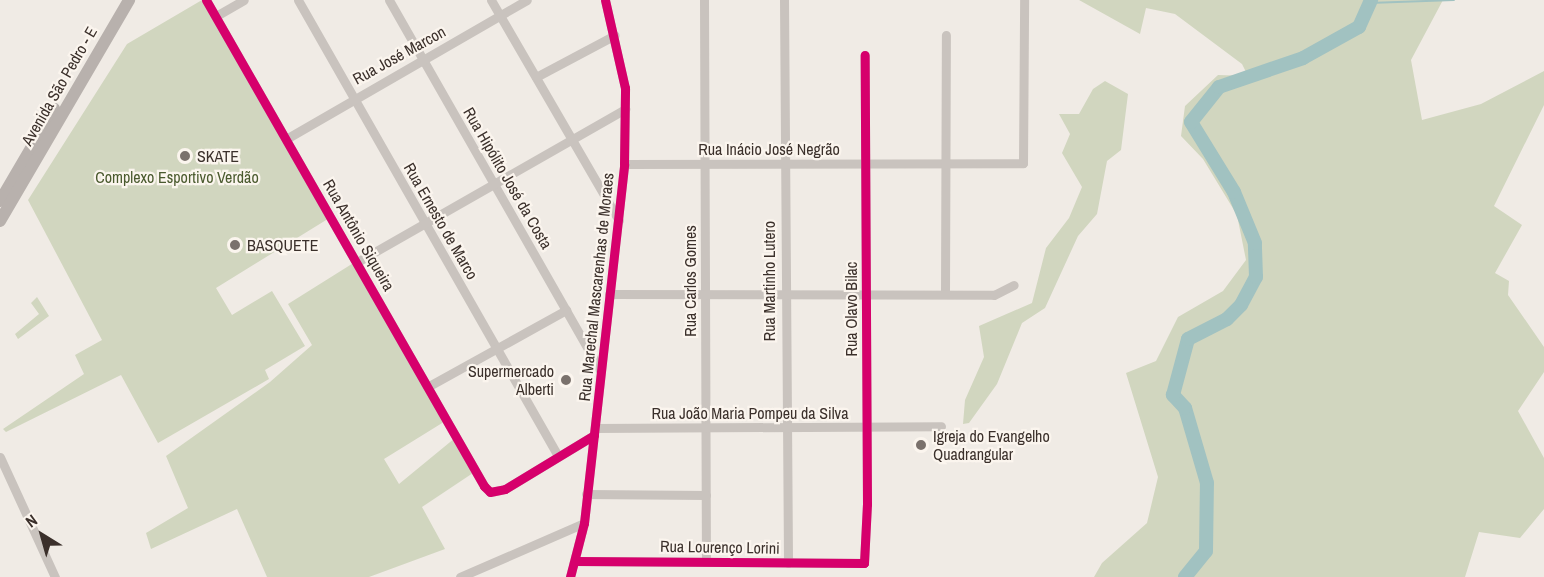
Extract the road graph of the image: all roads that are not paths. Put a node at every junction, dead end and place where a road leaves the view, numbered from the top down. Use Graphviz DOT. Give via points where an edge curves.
graph roads {
  1 [pos="119,0"];
  2 [pos="129,0"];
  3 [pos="206,0"];
  4 [pos="244,0"];
  5 [pos="298,0"];
  6 [pos="389,0"];
  7 [pos="491,0"];
  8 [pos="527,0"];
  9 [pos="605,0"];
  10 [pos="704,0"];
  11 [pos="784,0"];
  12 [pos="1024,0"];
  13 [pos="216,16"];
  14 [pos="500,16"];
  15 [pos="946,34"];
  16 [pos="615,35"];
  17 [pos="865,55"];
  18 [pos="423,58"];
  19 [pos="536,77"];
  20 [pos="354,97"];
  21 [pos="625,109"];
  22 [pos="286,138"];
  23 [pos="571,140"];
  24 [pos="785,163"];
  25 [pos="946,163"];
  26 [pos="624,164"];
  27 [pos="706,164"];
  28 [pos="866,164"];
  29 [pos="494,184"];
  30 [pos="0,201"];
  31 [pos="0,220"];
  32 [pos="619,220"];
  33 [pos="425,224"];
  34 [pos="357,262"];
  35 [pos="1014,285"];
  36 [pos="705,292"];
  37 [pos="865,293"];
  38 [pos="945,293"];
  39 [pos="609,294"];
  40 [pos="783,294"];
  41 [pos="566,309"];
  42 [pos="496,347"];
  43 [pos="601,370"];
  44 [pos="429,386"];
  45 [pos="941,426"];
  46 [pos="785,427"];
  47 [pos="866,427"];
  48 [pos="706,429"];
  49 [pos="595,432"];
  50 [pos="558,456"];
  51 [pos="0,457"];
  52 [pos="586,494"];
  53 [pos="706,495"];
  54 [pos="584,523"];
  55 [pos="575,561"];
  56 [pos="706,561"];
  57 [pos="788,563"];
  58 [pos="864,563"];
  59 [pos="55,577"];
  60 [pos="460,577"];
  61 [pos="570,577"];
  1 -- 30 [label="main road, Avenida São Pedro - E"];
  2 -- 31 [label="main road, Avenida São Pedro - E"];
  3 -- 13 [label="street, Rua Antônio Siqueira"];
  4 -- 13 [label="street"];
  5 -- 20 [label="street, Rua Ernesto de Marco"];
  6 -- 18 [label="street, Rua Hipólito José da Costa"];
  7 -- 14 [label="street"];
  8 -- 14 [label="street, Rua José Marcon"];
  9 -- 16 [label="street, Rua Marechal Mascarenhas de Moraes"];
  10 -- 27 [label="street, Rua Carlos Gomes"];
  11 -- 24 [label="street, Rua Martinho Lutero"];
  12 -- 25 [label="street, Rua Inácio José Negrão" via="1023,163"];
  13 -- 22 [label="street, Rua Antônio Siqueira"];
  14 -- 18 [label="street, Rua José Marcon"];
  14 -- 19 [label="street"];
  15 -- 25 [label="street"];
  16 -- 19 [label="street"];
  16 -- 21 [label="street, Rua Marechal Mascarenhas de Moraes"];
  17 -- 28 [label="street, Rua Olavo Bilac"];
  18 -- 20 [label="street, Rua José Marcon"];
  18 -- 29 [label="street, Rua Hipólito José da Costa"];
  19 -- 23 [label="street"];
  20 -- 22 [label="street, Rua José Marcon"];
  20 -- 33 [label="street, Rua Ernesto de Marco"];
  21 -- 23 [label="street"];
  21 -- 26 [label="street, Rua Marechal Mascarenhas de Moraes"];
  22 -- 34 [label="street, Rua Antônio Siqueira"];
  23 -- 29 [label="street"];
  23 -- 32 [label="street"];
  24 -- 27 [label="street, Rua Inácio José Negrão"];
  24 -- 28 [label="street, Rua Inácio José Negrão"];
  24 -- 40 [label="street, Rua Martinho Lutero"];
  25 -- 28 [label="street, Rua Inácio José Negrão"];
  25 -- 38 [label="street"];
  26 -- 27 [label="street, Rua Inácio José Negrão"];
  26 -- 32 [label="street, Rua Marechal Mascarenhas de Moraes"];
  27 -- 36 [label="street, Rua Carlos Gomes"];
  28 -- 37 [label="street, Rua Olavo Bilac"];
  29 -- 33 [label="street"];
  29 -- 41 [label="street, Rua Hipólito José da Costa"];
  32 -- 39 [label="street, Rua Marechal Mascarenhas de Moraes"];
  33 -- 34 [label="street"];
  33 -- 42 [label="street, Rua Ernesto de Marco"];
  34 -- 44 [label="street, Rua Antônio Siqueira"];
  35 -- 38 [label="street" via="993,295"];
  36 -- 39 [label="street"];
  36 -- 40 [label="street"];
  36 -- 48 [label="street, Rua Carlos Gomes"];
  37 -- 38 [label="street"];
  37 -- 40 [label="street"];
  37 -- 47 [label="street, Rua Olavo Bilac"];
  39 -- 43 [label="street, Rua Marechal Mascarenhas de Moraes"];
  40 -- 46 [label="street, Rua Martinho Lutero"];
  41 -- 42 [label="street"];
  41 -- 43 [label="street, Rua Hipólito José da Costa"];
  42 -- 44 [label="street"];
  42 -- 50 [label="street, Rua Ernesto de Marco"];
  43 -- 49 [label="street, Rua Marechal Mascarenhas de Moraes"];
  44 -- 50 [label="street, Rua Antônio Siqueira" via="484,486 496,493"];
  45 -- 47 [label="street, Rua João Maria Pompeu da Silva"];
  46 -- 47 [label="street, Rua João Maria Pompeu da Silva"];
  46 -- 48 [label="street, Rua João Maria Pompeu da Silva"];
  46 -- 57 [label="street, Rua Martinho Lutero"];
  47 -- 58 [label="street, Rua Olavo Bilac"];
  48 -- 49 [label="street, Rua João Maria Pompeu da Silva"];
  48 -- 53 [label="street, Rua Carlos Gomes"];
  49 -- 50 [label="street"];
  49 -- 52 [label="street, Rua Marechal Mascarenhas de Moraes"];
  51 -- 59 [label="street"];
  52 -- 53 [label="street"];
  52 -- 54 [label="street, Rua Marechal Mascarenhas de Moraes"];
  53 -- 56 [label="street, Rua Carlos Gomes"];
  54 -- 55 [label="street, Rua Marechal Mascarenhas de Moraes"];
  54 -- 60 [label="street"];
  55 -- 56 [label="street, Rua Lourenço Lorini"];
  55 -- 61 [label="street, Rua Marechal Mascarenhas de Moraes"];
  56 -- 57 [label="street, Rua Lourenço Lorini"];
  57 -- 58 [label="street, Rua Lourenço Lorini"];
}
